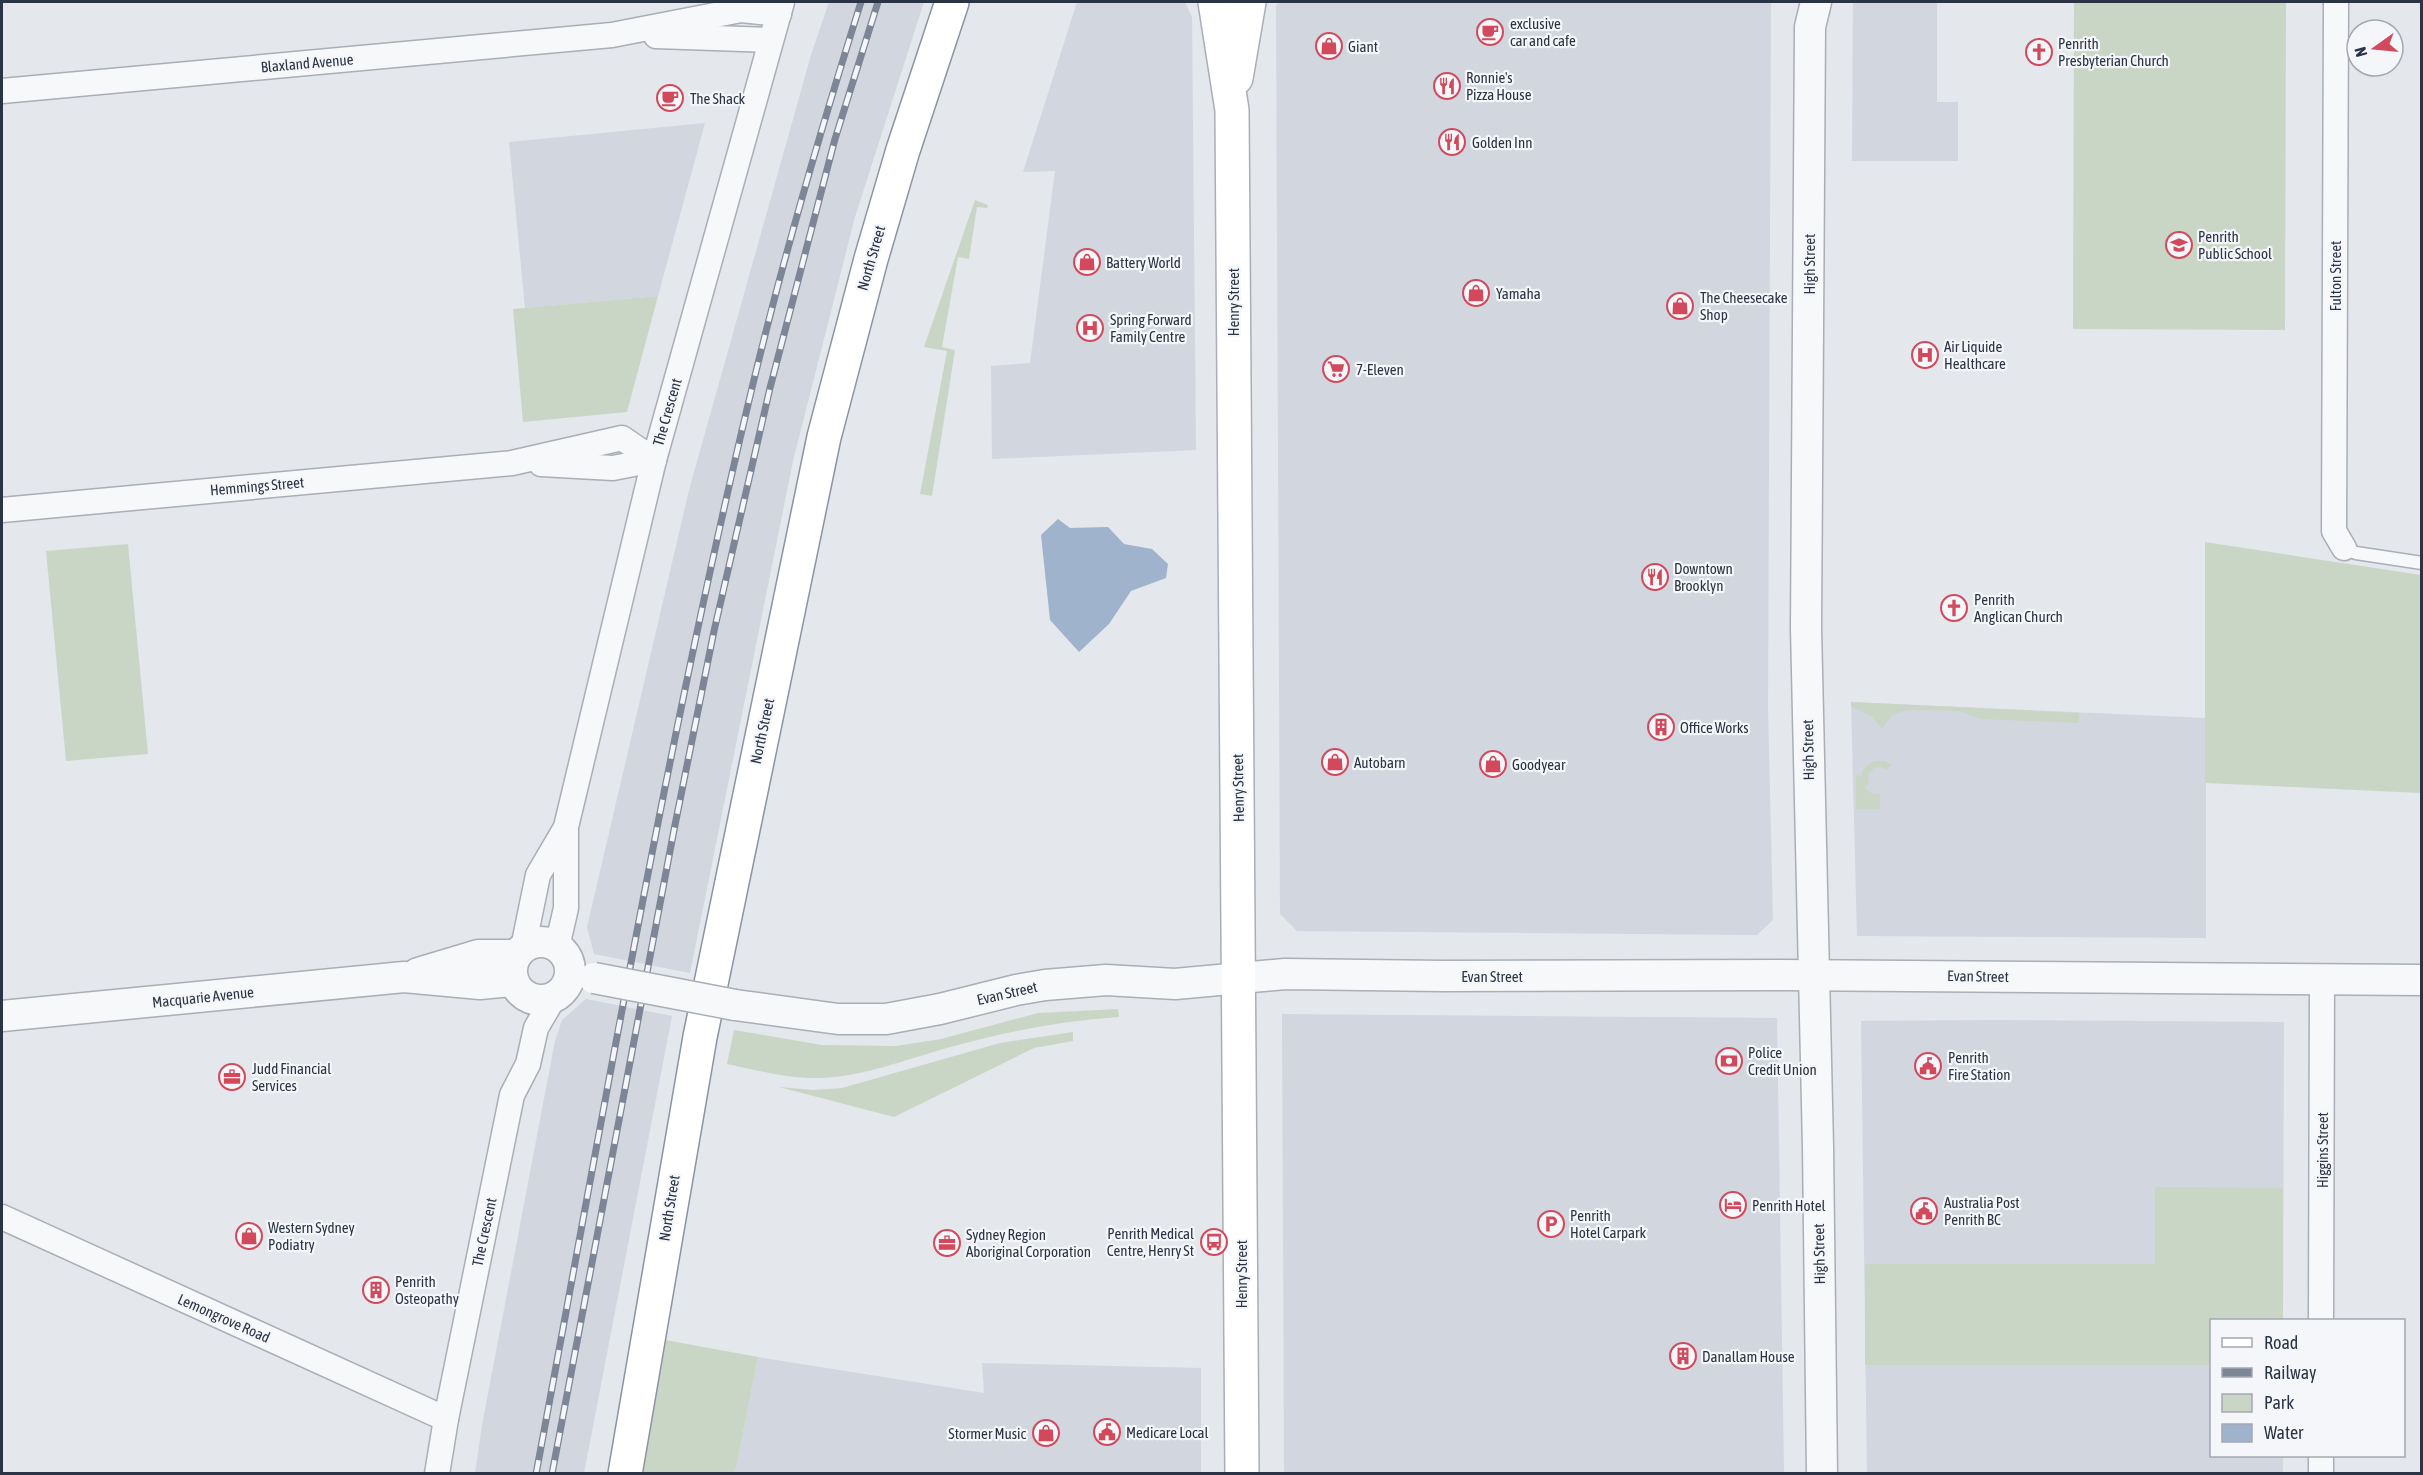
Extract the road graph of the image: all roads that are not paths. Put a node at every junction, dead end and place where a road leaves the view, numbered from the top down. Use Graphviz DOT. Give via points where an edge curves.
graph roads {
  1 [pos="952,2"];
  2 [pos="1215,2"];
  3 [pos="1249,2"];
  4 [pos="2336,2"];
  5 [pos="780,8"];
  6 [pos="1810,10"];
  7 [pos="612,35"];
  8 [pos="771,40"];
  9 [pos="2,91"];
  10 [pos="1232,103"];
  11 [pos="654,460"];
  12 [pos="2,510"];
  13 [pos="2344,548"];
  14 [pos="2421,563"];
  15 [pos="566,827"];
  16 [pos="557,946"];
  17 [pos="517,961"];
  18 [pos="582,975"];
  19 [pos="1814,975"];
  20 [pos="1239,978"];
  21 [pos="2322,980"];
  22 [pos="2421,980"];
  23 [pos="553,999"];
  24 [pos="2,1016"];
  25 [pos="2,1217"];
  26 [pos="2321,1319"];
  27 [pos="446,1419"];
  28 [pos="2321,1457"];
  29 [pos="438,1473"];
  30 [pos="625,1473"];
  31 [pos="1242,1473"];
  32 [pos="1822,1473"];
  33 [pos="2321,1473"];
  1 -- 30 [label="main road, North Street" via="870,259 824,437 700,1037"];
  2 -- 10 [label="main road, Henry Street"];
  3 -- 10 [label="main road, Henry Street"];
  4 -- 13 [label="street, Fulton Street" via="2334,531"];
  5 -- 7 [label="street, Blaxland Avenue" via="741,10"];
  5 -- 8 [label="street, The Crescent"];
  6 -- 19 [label="street, High Street" via="1806,628"];
  7 -- 8 [label="street, Blaxland Avenue"];
  7 -- 9 [label="street, Blaxland Avenue"];
  8 -- 11 [label="street, The Crescent"];
  10 -- 20 [label="main road, Henry Street"];
  11 -- 12 [label="street, Hemmings Street" via="613,468 512,463"];
  11 -- 15 [label="street, The Crescent"];
  13 -- 14 [label="lane"];
  15 -- 16 [label="street, The Crescent" via="566,908"];
  15 -- 17 [label="street, The Crescent" via="538,875"];
  16 -- 17 [label="street" via="529,944"];
  16 -- 18 [label="street"];
  17 -- 23 [label="street" via="522,994 529,999"];
  17 -- 24 [label="street, Macquarie Avenue" via="480,984 404,977"];
  18 -- 20 [label="street, Evan Street, bridge" via="735,1005 861,1020 911,1016 1046,985 1106,980 1175,984"];
  18 -- 23 [label="street"];
  19 -- 20 [label="street, Evan Street" via="1285,974"];
  19 -- 21 [label="street, Evan Street"];
  19 -- 32 [label="street, High Street"];
  20 -- 31 [label="main road, Henry Street"];
  21 -- 22 [label="street, Evan Street"];
  21 -- 26 [label="street, Higgins Street"];
  23 -- 27 [label="street, The Crescent" via="536,1028 528,1064 512,1095"];
  25 -- 27 [label="street, Lemongrove Road"];
  27 -- 29 [label="street, The Crescent"];
  28 -- 33 [label="street"];
}
